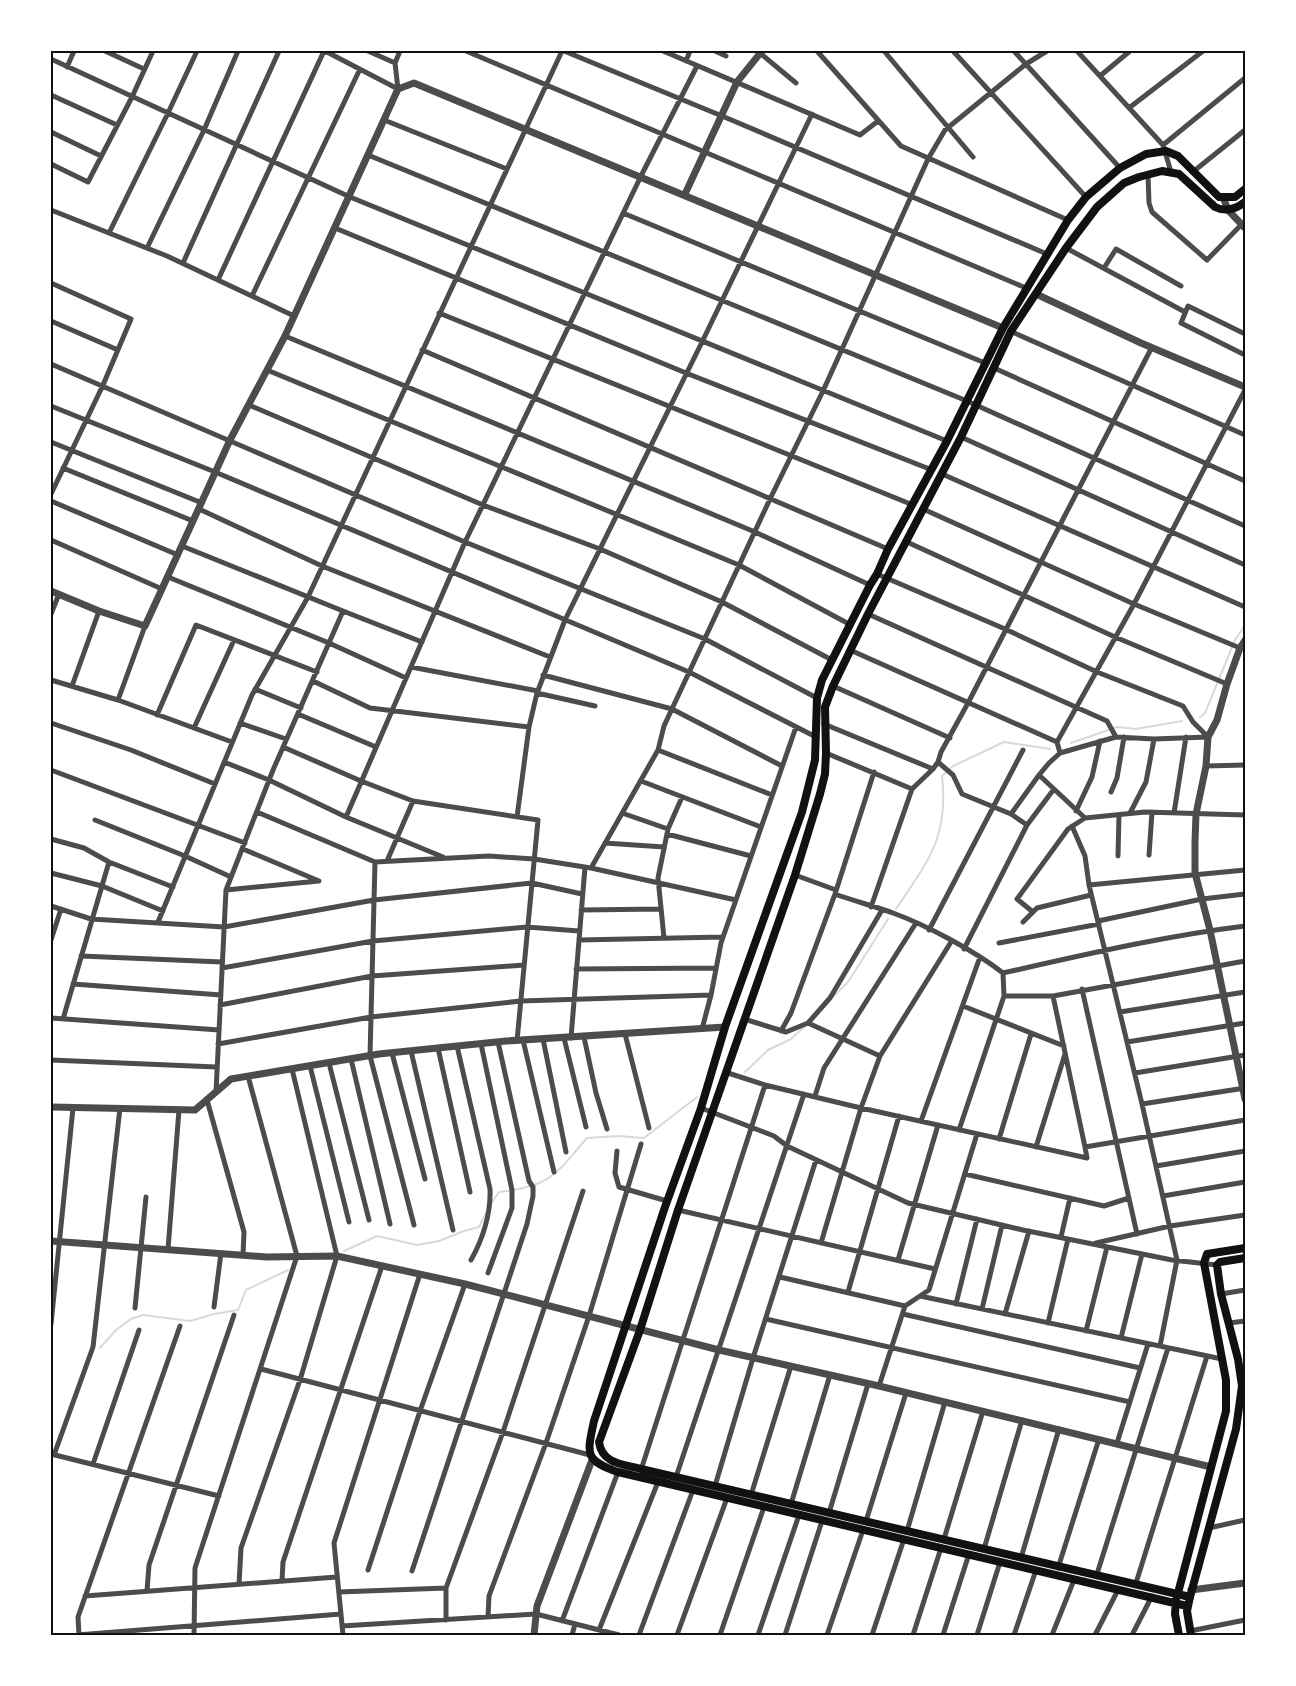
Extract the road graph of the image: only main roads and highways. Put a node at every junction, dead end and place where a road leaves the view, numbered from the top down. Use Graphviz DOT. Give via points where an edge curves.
graph roads {
  1 [pos="1245,189"];
  2 [pos="1245,202"];
  3 [pos="1007,330"];
  4 [pos="1245,1248"];
  5 [pos="1245,1258"];
  6 [pos="1242,1359"];
  7 [pos="1244,1389"];
  8 [pos="640,1474"];
  9 [pos="865,1526"];
  10 [pos="942,1544"];
  11 [pos="1178,1593"];
  12 [pos="1189,1598"];
  13 [pos="1175,1604"];
  14 [pos="1190,1633"];
  15 [pos="1179,1635"];
  1 -- 3 [label="main road" via="1234,197 1219,196 1165,148 1120,168 1086,197 1068,220 1026,288"];
  2 -- 3 [label="main road" via="1221,210 1179,174 1171,172 1148,174 1124,183 1097,207"];
  3 -- 8 [label="main road" via="994,368 961,437 868,614 825,707 825,774 820,794 599,1442 609,1461"];
  3 -- 8 [label="main road" via="985,363 849,624 816,698 816,760 802,812 725,1027 589,1442 591,1458 597,1465"];
  4 -- 11 [label="main road" via="1208,1254 1204,1263 1226,1380 1226,1411"];
  5 -- 6 [label="main road" via="1217,1265 1221,1294"];
  6 -- 7 [label="main road"];
  7 -- 12 [label="main road"];
  8 -- 9 [label="main road" via="658,1482 822,1521"];
  8 -- 9 [label="main road" via="715,1486 829,1513"];
  9 -- 10 [label="main road"];
  10 -- 11 [label="main road"];
  10 -- 13 [label="main road"];
  11 -- 12 [label="main road"];
  11 -- 13 [label="main road"];
  12 -- 13 [label="main road"];
  12 -- 14 [label="main road"];
  13 -- 15 [label="main road"];
}
